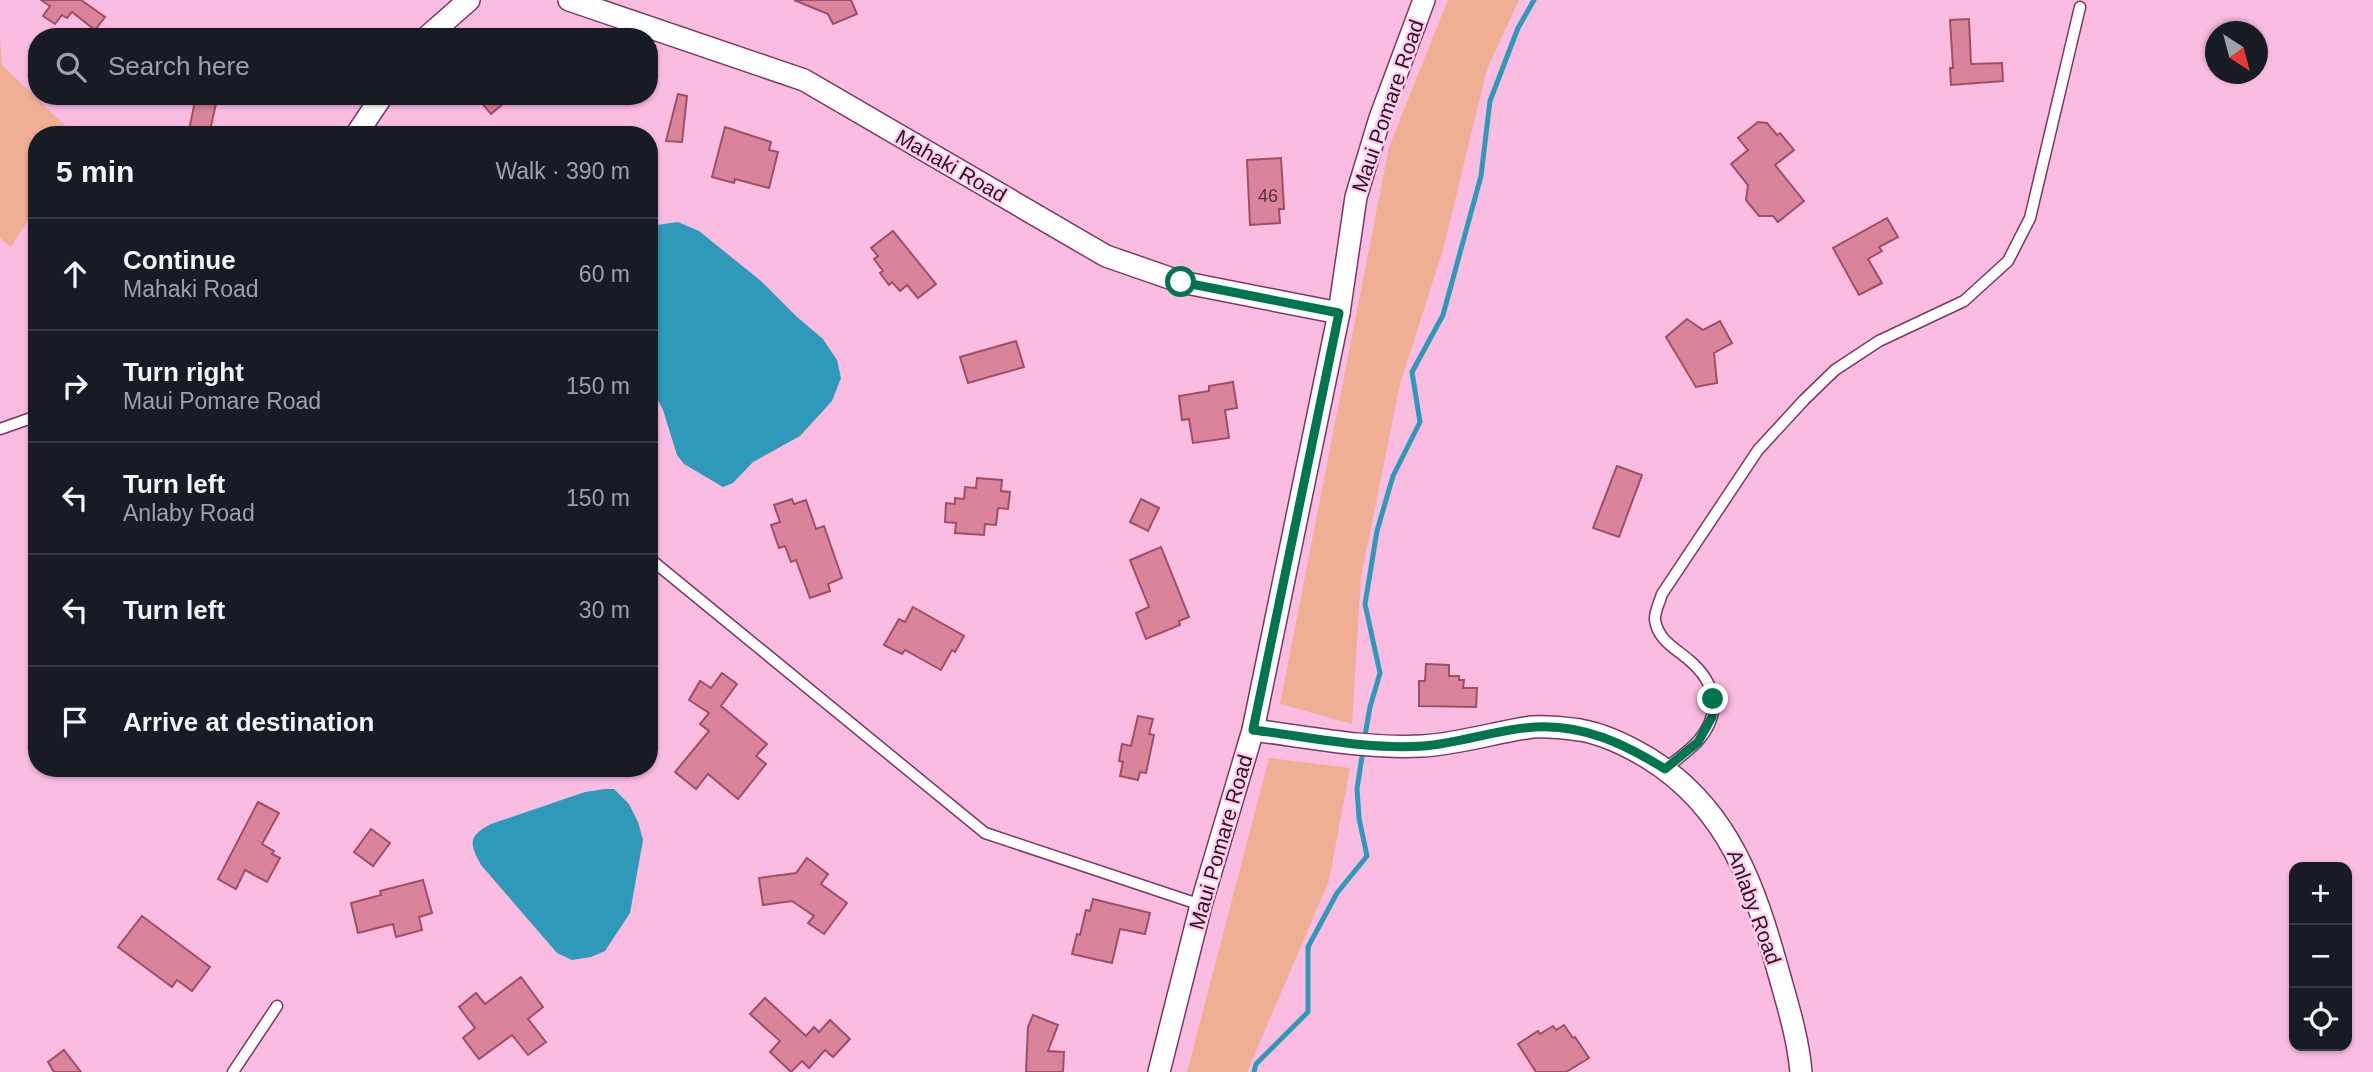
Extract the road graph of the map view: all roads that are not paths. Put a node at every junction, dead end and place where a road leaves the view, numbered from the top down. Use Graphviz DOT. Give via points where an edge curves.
graph roads {
  1 [pos="468,0"];
  2 [pos="569,0"];
  3 [pos="1424,0"];
  4 [pos="2080,7"];
  5 [pos="438,28"];
  6 [pos="651,28"];
  7 [pos="658,30"];
  8 [pos="376,105"];
  9 [pos="362,126"];
  10 [pos="1339,313"];
  11 [pos="28,419"];
  12 [pos="0,429"];
  13 [pos="658,565"];
  14 [pos="1253,730"];
  15 [pos="1665,769"];
  16 [pos="1201,905"];
  17 [pos="276,1006"];
  18 [pos="233,1072"];
  19 [pos="1160,1072"];
  20 [pos="1801,1072"];
  1 -- 5 [label="street"];
  2 -- 6 [label="street, Mahaki Road"];
  3 -- 10 [label="street, Maui Pomare Road" via="1356,197"];
  4 -- 15 [label="lane" via="2030,218 2008,261 1964,301 1879,341 1835,370 1758,450 1662,594 1655,618 1665,642 1706,676 1713,699 1712,717 1698,742"];
  7 -- 10 [label="street, Mahaki Road" via="804,80 1105,256 1181,282"];
  8 -- 9 [label="street"];
  10 -- 14 [label="street, Maui Pomare Road"];
  11 -- 12 [label="lane"];
  13 -- 16 [label="lane" via="985,833"];
  14 -- 15 [label="street, Anlaby Road" via="1369,745 1424,746 1535,727 1582,731 1629,747"];
  14 -- 16 [label="street, Maui Pomare Road"];
  15 -- 20 [label="street, Anlaby Road" via="1705,806 1728,837 1746,874 1782,985"];
  16 -- 19 [label="street, Maui Pomare Road"];
  17 -- 18 [label="lane"];
}
